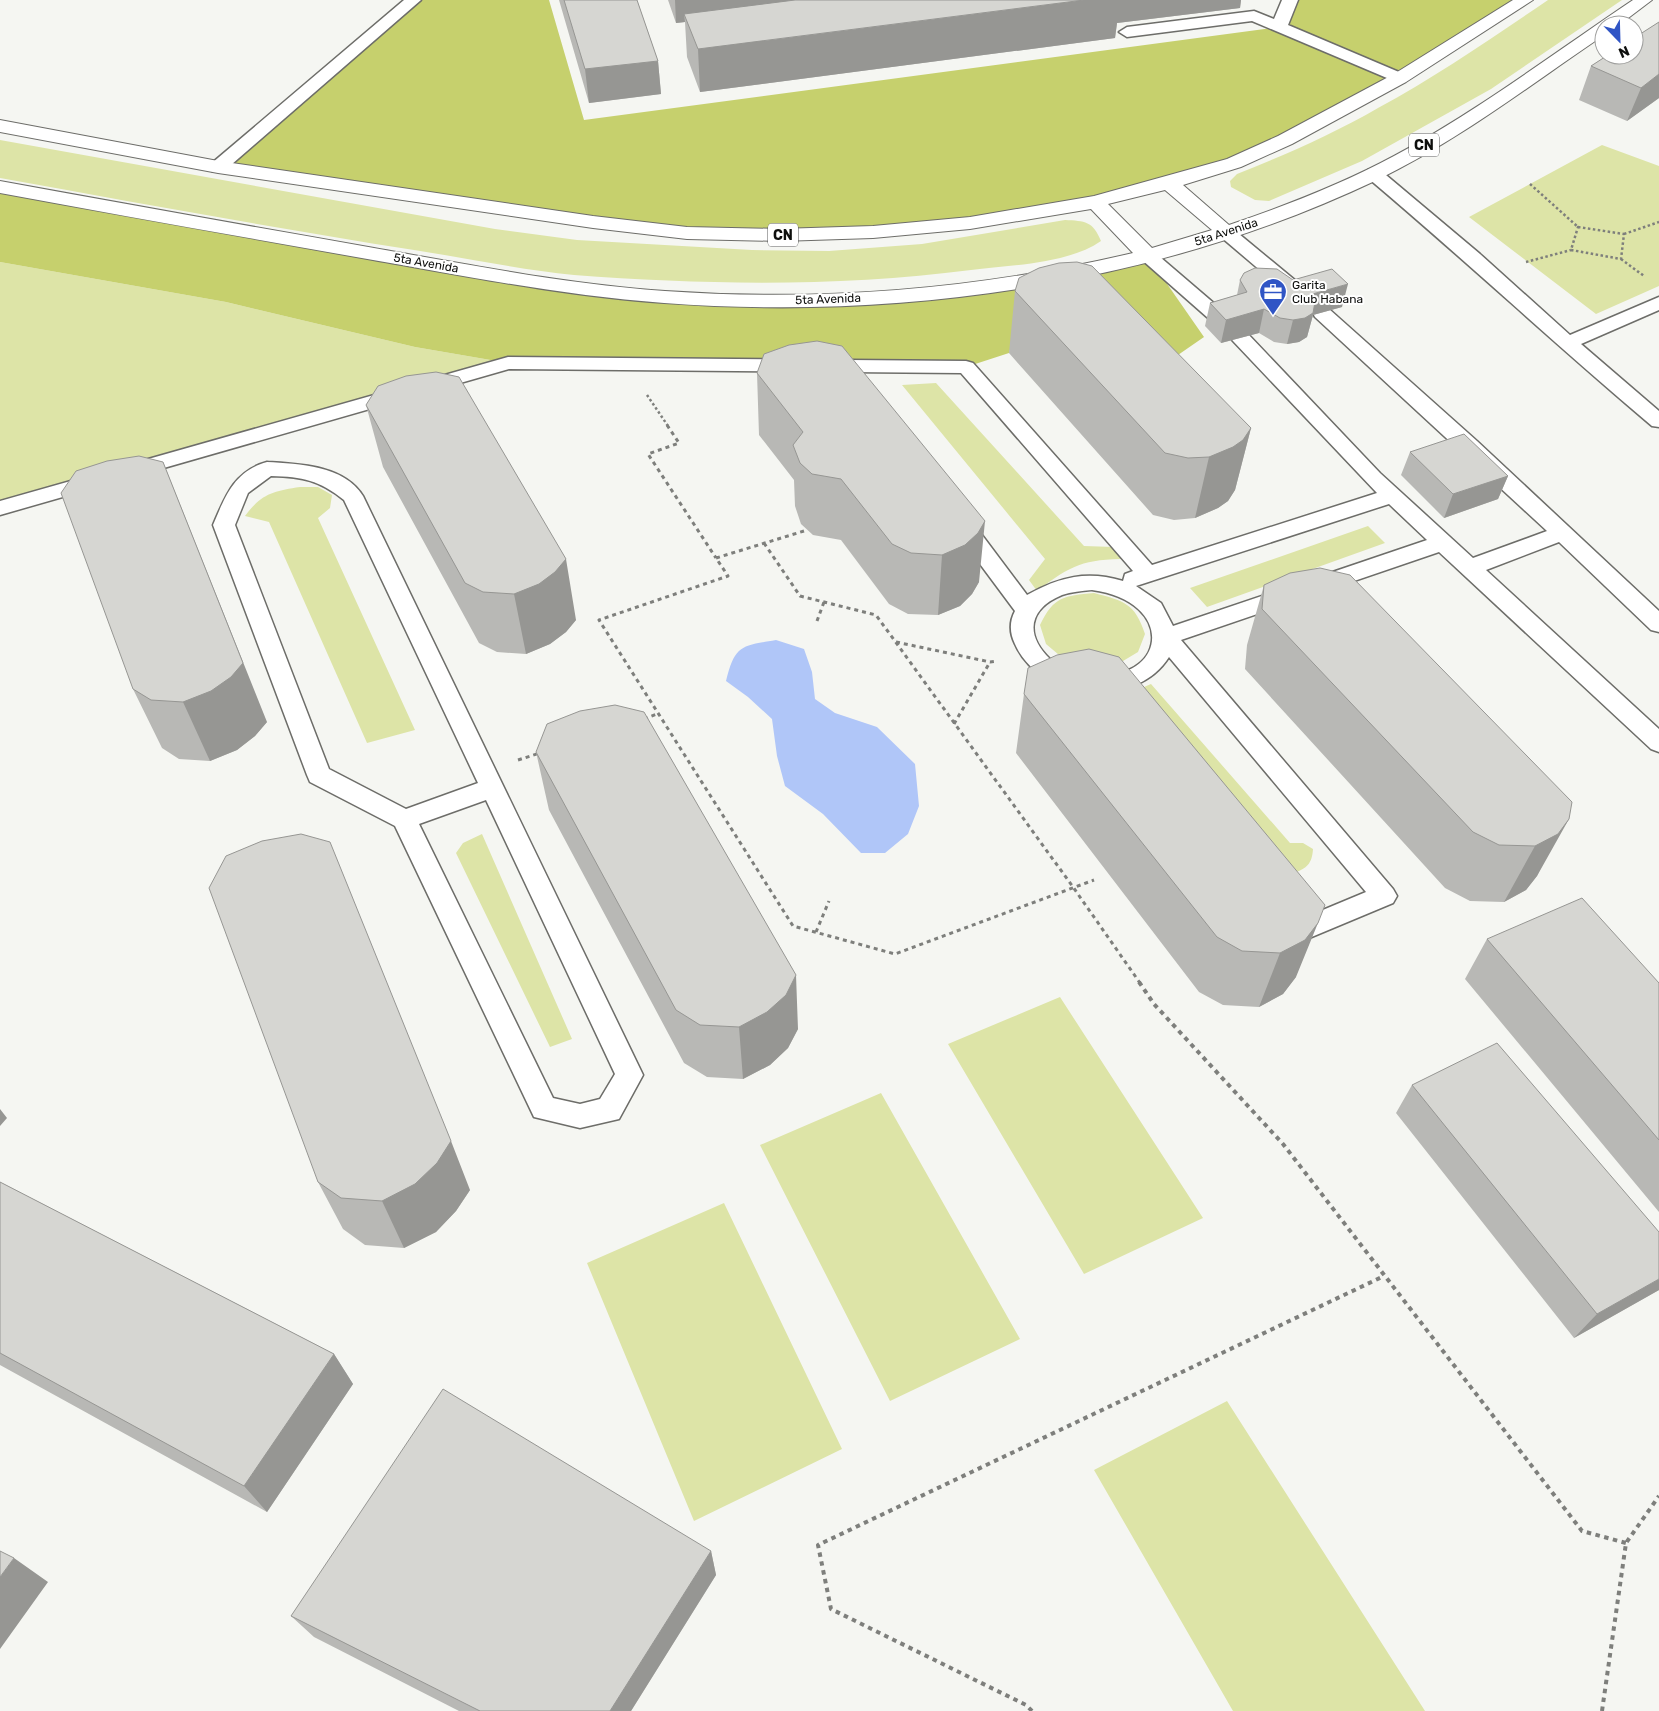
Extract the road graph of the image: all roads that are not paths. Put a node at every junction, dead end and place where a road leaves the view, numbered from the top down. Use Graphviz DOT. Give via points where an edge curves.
graph roads {
  1 [pos="413,0"];
  2 [pos="1290,0"];
  3 [pos="1525,0"];
  4 [pos="1644,0"];
  5 [pos="1622,15"];
  6 [pos="1279,27"];
  7 [pos="1127,32"];
  8 [pos="1594,33"];
  9 [pos="1400,78"];
  10 [pos="0,126"];
  11 [pos="218,167"];
  12 [pos="1374,174"];
  13 [pos="1168,183"];
  14 [pos="0,187"];
  15 [pos="1095,202"];
  16 [pos="1227,233"];
  17 [pos="1147,255"];
  18 [pos="1305,298"];
  19 [pos="1659,304"];
  20 [pos="1322,313"];
  21 [pos="1223,321"];
  22 [pos="1240,338"];
  23 [pos="1568,343"];
  24 [pos="1659,421"];
  25 [pos="252,436"];
  26 [pos="267,469"];
  27 [pos="1392,496"];
  28 [pos="0,508"];
  29 [pos="951,508"];
  30 [pos="1563,533"];
  31 [pos="1442,543"];
  32 [pos="1469,568"];
  33 [pos="1148,574"];
  34 [pos="1113,585"];
  35 [pos="1026,610"];
  36 [pos="1659,624"];
  37 [pos="1165,638"];
  38 [pos="1097,684"];
  39 [pos="1115,706"];
  40 [pos="1659,743"];
  41 [pos="488,780"];
  42 [pos="404,819"];
  43 [pos="1277,900"];
  1 -- 11 [label="lane"];
  2 -- 6 [label="lane"];
  3 -- 9 [label="highway, CN"];
  4 -- 5 [label="highway, 5ta Avenida / CN"];
  6 -- 7 [label="lane" via="1254,16"];
  6 -- 9 [label="lane"];
  8 -- 12 [label="highway, 5ta Avenida / CN" via="1448,132"];
  9 -- 13 [label="highway, CN" via="1285,140 1234,163"];
  10 -- 11 [label="highway, CN"];
  11 -- 15 [label="highway, CN" via="687,233 873,232 970,223"];
  12 -- 16 [label="highway, 5ta Avenida / CN"];
  12 -- 23 [label="lane"];
  13 -- 15 [label="highway, CN"];
  13 -- 16 [label="highway"];
  14 -- 17 [label="highway, 5ta Avenida / CN" via="562,287 657,296 844,299 941,292 1037,280"];
  15 -- 17 [label="highway"];
  16 -- 17 [label="highway, 5ta Avenida / CN"];
  16 -- 18 [label="lane"];
  17 -- 21 [label="lane"];
  19 -- 23 [label="lane"];
  20 -- 30 [label="lane"];
  22 -- 27 [label="lane"];
  23 -- 24 [label="lane"];
  25 -- 26 [label="lane"];
  25 -- 28 [label="lane"];
  25 -- 33 [label="lane" via="508,363 625,364 852,375 966,368"];
  26 -- 41 [label="lane" via="312,471 334,480 353,496"];
  26 -- 42 [label="lane" via="239,489 224,525 319,775"];
  27 -- 31 [label="lane"];
  27 -- 33 [label="lane"];
  29 -- 35 [label="lane"];
  30 -- 32 [label="lane"];
  30 -- 36 [label="lane"];
  31 -- 32 [label="lane"];
  31 -- 37 [label="lane"];
  32 -- 40 [label="lane"];
  33 -- 34 [label="lane"];
  34 -- 35 [label="lane" via="1092,582 1052,588 1036,597"];
  34 -- 37 [label="lane" via="1133,593 1150,606 1161,621"];
  35 -- 38 [label="lane" via="1021,623 1022,638 1029,652 1061,677"];
  37 -- 38 [label="lane" via="1162,651 1142,673 1126,680"];
  37 -- 43 [label="lane" via="1384,896 1302,930"];
  38 -- 39 [label="lane"];
  41 -- 42 [label="lane"];
  41 -- 42 [label="lane" via="629,1075 609,1110 580,1116 544,1108"];
}
